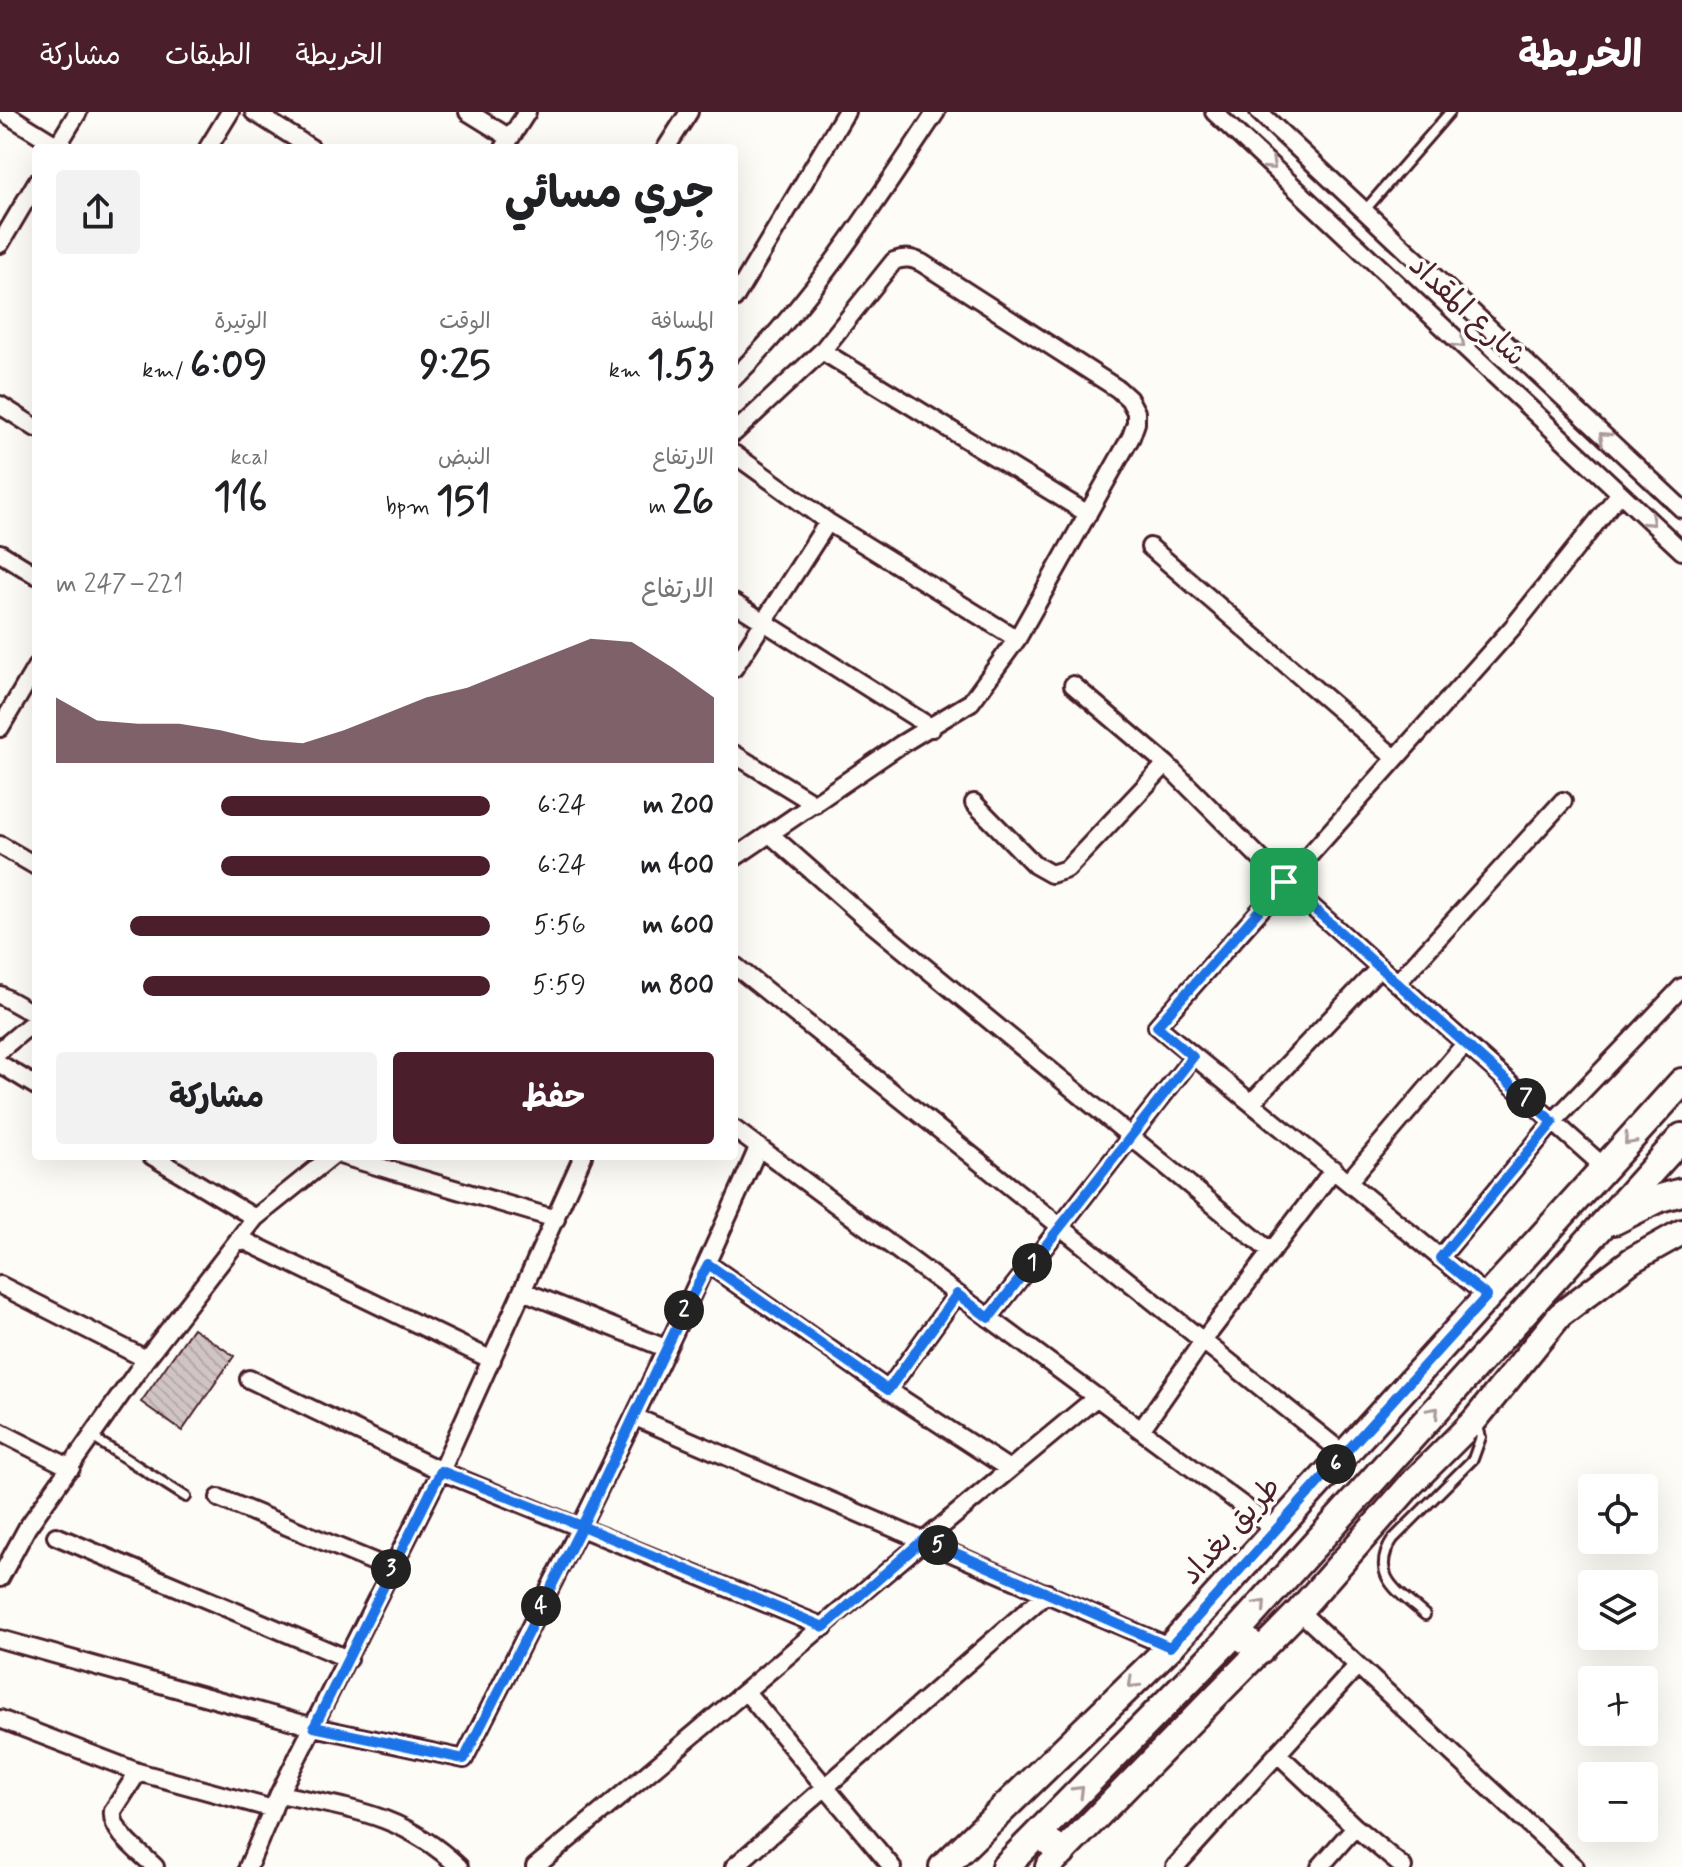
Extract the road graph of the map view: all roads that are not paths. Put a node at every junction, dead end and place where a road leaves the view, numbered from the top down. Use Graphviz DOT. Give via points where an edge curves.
graph roads {
  1 [pos="3,112"];
  2 [pos="78,112"];
  3 [pos="230,112"];
  4 [pos="254,112"];
  5 [pos="468,112"];
  6 [pos="527,112"];
  7 [pos="689,112"];
  8 [pos="846,112"];
  9 [pos="936,112"];
  10 [pos="1214,112"];
  11 [pos="1259,112"];
  12 [pos="1450,112"];
  13 [pos="507,143"];
  14 [pos="52,144"];
  15 [pos="59,144"];
  16 [pos="210,144"];
  17 [pos="305,144"];
  18 [pos="669,144"];
  19 [pos="32,190"];
  20 [pos="1365,210"];
  21 [pos="0,244"];
  22 [pos="738,292"];
  23 [pos="822,351"];
  24 [pos="738,374"];
  25 [pos="0,405"];
  26 [pos="32,425"];
  27 [pos="738,429"];
  28 [pos="738,457"];
  29 [pos="1620,493"];
  30 [pos="1682,509"];
  31 [pos="1088,514"];
  32 [pos="828,522"];
  33 [pos="1150,547"];
  34 [pos="1682,551"];
  35 [pos="0,553"];
  36 [pos="32,573"];
  37 [pos="738,605"];
  38 [pos="763,621"];
  39 [pos="1017,639"];
  40 [pos="738,662"];
  41 [pos="32,674"];
  42 [pos="1073,685"];
  43 [pos="0,728"];
  44 [pos="932,728"];
  45 [pos="738,756"];
  46 [pos="1395,758"];
  47 [pos="1166,764"];
  48 [pos="1563,801"];
  49 [pos="974,803"];
  50 [pos="815,804"];
  51 [pos="771,835"];
  52 [pos="0,845"];
  53 [pos="738,856"];
  54 [pos="32,864"];
  55 [pos="1284,882"];
  56 [pos="1380,967"];
  57 [pos="738,968"];
  58 [pos="1397,983"];
  59 [pos="1682,987"];
  60 [pos="0,995"];
  61 [pos="32,1015"];
  62 [pos="32,1021"];
  63 [pos="1465,1044"];
  64 [pos="0,1050"];
  65 [pos="1193,1057"];
  66 [pos="0,1064"];
  67 [pos="1682,1082"];
  68 [pos="32,1084"];
  69 [pos="1251,1103"];
  70 [pos="1553,1122"];
  71 [pos="738,1132"];
  72 [pos="1130,1136"];
  73 [pos="1682,1137"];
  74 [pos="758,1148"];
  75 [pos="159,1160"];
  76 [pos="327,1160"];
  77 [pos="357,1160"];
  78 [pos="581,1160"];
  79 [pos="1604,1167"];
  80 [pos="1334,1169"];
  81 [pos="1348,1182"];
  82 [pos="1682,1192"];
  83 [pos="255,1218"];
  84 [pos="556,1219"];
  85 [pos="1060,1227"];
  86 [pos="1597,1231"];
  87 [pos="1682,1232"];
  88 [pos="241,1239"];
  89 [pos="1271,1252"];
  90 [pos="1440,1258"];
  91 [pos="708,1264"];
  92 [pos="0,1285"];
  93 [pos="523,1291"];
  94 [pos="957,1294"];
  95 [pos="1487,1296"];
  96 [pos="989,1318"];
  97 [pos="1203,1341"];
  98 [pos="665,1348"];
  99 [pos="146,1359"];
  100 [pos="492,1360"];
  101 [pos="249,1379"];
  102 [pos="888,1390"];
  103 [pos="1097,1397"];
  104 [pos="635,1417"];
  105 [pos="1474,1421"];
  106 [pos="1141,1430"];
  107 [pos="0,1432"];
  108 [pos="92,1437"];
  109 [pos="1344,1454"];
  110 [pos="71,1468"];
  111 [pos="1009,1469"];
  112 [pos="441,1471"];
  113 [pos="186,1497"];
  114 [pos="219,1498"];
  115 [pos="582,1526"];
  116 [pos="1276,1530"];
  117 [pos="56,1536"];
  118 [pos="924,1539"];
  119 [pos="391,1569"];
  120 [pos="1,1576"];
  121 [pos="1047,1593"];
  122 [pos="1303,1607"];
  123 [pos="1425,1615"];
  124 [pos="824,1627"];
  125 [pos="1236,1632"];
  126 [pos="0,1639"];
  127 [pos="1170,1647"];
  128 [pos="1260,1651"];
  129 [pos="348,1659"];
  130 [pos="1357,1666"];
  131 [pos="747,1693"];
  132 [pos="0,1719"];
  133 [pos="314,1727"];
  134 [pos="1278,1754"];
  135 [pos="138,1772"];
  136 [pos="825,1789"];
  137 [pos="276,1802"];
  138 [pos="1355,1827"];
  139 [pos="1039,1833"];
  140 [pos="251,1860"];
  141 [pos="1055,1860"];
  142 [pos="945,1866"];
  143 [pos="155,1867"];
  144 [pos="268,1867"];
  145 [pos="459,1867"];
  146 [pos="535,1867"];
  147 [pos="734,1867"];
  148 [pos="892,1867"];
  149 [pos="1005,1867"];
  150 [pos="1175,1867"];
  151 [pos="1320,1867"];
  152 [pos="1403,1867"];
  153 [pos="1575,1867"];
  1 -- 14 [label="street"];
  2 -- 15 [label="street"];
  3 -- 16 [label="street"];
  4 -- 17 [label="street"];
  5 -- 13 [label="street"];
  6 -- 13 [label="street"];
  7 -- 18 [label="street"];
  8 -- 22 [label="street"];
  9 -- 24 [label="street" via="826,275"];
  10 -- 29 [label="street, شارع المقداد, one-way"];
  11 -- 20 [label="street, شارع المقداد"];
  12 -- 20 [label="lane"];
  19 -- 21 [label="street"];
  30 -- 20 [label="street, شارع المقداد, one-way"];
  23 -- 27 [label="street"];
  23 -- 31 [label="street"];
  23 -- 31 [label="street" via="894,261 911,258 922,263 1129,399 1136,423"];
  25 -- 26 [label="street"];
  28 -- 32 [label="street"];
  29 -- 34 [label="street, شارع المقداد, one-way"];
  29 -- 46 [label="street" via="1513,627"];
  31 -- 39 [label="street"];
  32 -- 38 [label="street"];
  32 -- 39 [label="street"];
  33 -- 46 [label="street"];
  35 -- 36 [label="street"];
  37 -- 38 [label="street"];
  38 -- 40 [label="street"];
  38 -- 44 [label="street"];
  39 -- 44 [label="street" via="971,702"];
  41 -- 43 [label="street"];
  42 -- 47 [label="street"];
  44 -- 50 [label="street"];
  45 -- 50 [label="street"];
  46 -- 55 [label="street"];
  47 -- 49 [label="street" via="1067,869 1051,874 1035,865"];
  47 -- 55 [label="street"];
  48 -- 58 [label="street"];
  50 -- 51 [label="street"];
  51 -- 53 [label="street"];
  51 -- 72 [label="street"];
  52 -- 54 [label="street"];
  55 -- 56 [label="street"];
  55 -- 65 [label="street" via="1157,1026"];
  56 -- 58 [label="street"];
  56 -- 69 [label="street"];
  57 -- 85 [label="street"];
  58 -- 63 [label="street"];
  59 -- 70 [label="street"];
  60 -- 61 [label="street"];
  62 -- 64 [label="street"];
  63 -- 70 [label="street"];
  63 -- 81 [label="street"];
  65 -- 69 [label="street"];
  65 -- 72 [label="street"];
  66 -- 68 [label="street"];
  67 -- 79 [label="main road, طريق بغداد, one-way"];
  69 -- 80 [label="street"];
  70 -- 79 [label="street"];
  70 -- 90 [label="street"];
  71 -- 74 [label="street"];
  72 -- 85 [label="street"];
  72 -- 89 [label="street"];
  73 -- 86 [label="main road"];
  74 -- 91 [label="street"];
  74 -- 94 [label="street"];
  75 -- 83 [label="street"];
  76 -- 83 [label="street"];
  77 -- 84 [label="street"];
  78 -- 84 [label="street"];
  79 -- 95 [label="main road, طريق بغداد"];
  80 -- 81 [label="street"];
  80 -- 89 [label="street"];
  81 -- 90 [label="street"];
  82 -- 86 [label="main road"];
  83 -- 88 [label="street"];
  84 -- 93 [label="street"];
  85 -- 96 [label="street"];
  85 -- 97 [label="street"];
  125 -- 86 [label="main road, one-way"];
  87 -- 105 [label="main road" via="1632,1260 1560,1315"];
  88 -- 99 [label="street"];
  88 -- 100 [label="street"];
  89 -- 97 [label="street"];
  90 -- 95 [label="street"];
  91 -- 98 [label="street"];
  91 -- 102 [label="street"];
  92 -- 99 [label="street"];
  93 -- 98 [label="street"];
  93 -- 100 [label="street"];
  94 -- 96 [label="street"];
  94 -- 102 [label="street"];
  95 -- 109 [label="main road, طريق بغداد"];
  96 -- 103 [label="street"];
  97 -- 106 [label="street"];
  97 -- 109 [label="street"];
  98 -- 104 [label="street"];
  99 -- 108 [label="street"];
  100 -- 112 [label="street"];
  101 -- 112 [label="street"];
  102 -- 111 [label="street"];
  103 -- 106 [label="street"];
  103 -- 111 [label="street"];
  104 -- 115 [label="street"];
  104 -- 118 [label="street"];
  105 -- 122 [label="main road"];
  105 -- 123 [label="lane" via="1481,1437 1473,1459 1384,1552 1391,1585"];
  106 -- 116 [label="street"];
  107 -- 110 [label="street"];
  108 -- 110 [label="street"];
  108 -- 113 [label="lane"];
  109 -- 116 [label="main road, طريق بغداد"];
  110 -- 120 [label="street" via="27,1528"];
  111 -- 118 [label="street"];
  112 -- 115 [label="street"];
  112 -- 119 [label="street"];
  114 -- 119 [label="street"];
  115 -- 124 [label="street"];
  115 -- 133 [label="street" via="464,1759"];
  116 -- 127 [label="main road, طريق بغداد"];
  117 -- 129 [label="street"];
  118 -- 121 [label="street"];
  118 -- 124 [label="street"];
  119 -- 129 [label="street"];
  121 -- 127 [label="street"];
  121 -- 136 [label="street"];
  122 -- 128 [label="main road"];
  122 -- 130 [label="street"];
  124 -- 131 [label="street"];
  125 -- 128 [label="main road"];
  139 -- 125 [label="main road, one-way"];
  126 -- 133 [label="street"];
  127 -- 142 [label="main road, طريق بغداد, one-way"];
  128 -- 141 [label="main road"];
  129 -- 133 [label="street"];
  130 -- 134 [label="street"];
  130 -- 153 [label="street"];
  131 -- 136 [label="street"];
  131 -- 146 [label="street"];
  132 -- 135 [label="street"];
  133 -- 137 [label="street"];
  134 -- 138 [label="street"];
  134 -- 150 [label="street"];
  135 -- 137 [label="street"];
  135 -- 143 [label="street" via="112,1818"];
  136 -- 147 [label="street"];
  136 -- 148 [label="street"];
  137 -- 140 [label="street"];
  137 -- 145 [label="street" via="382,1817 416,1833"];
  138 -- 151 [label="street"];
  138 -- 152 [label="street"];
  139 -- 141 [label="main road"];
  139 -- 149 [label="main road"];
  140 -- 144 [label="street"];
}
